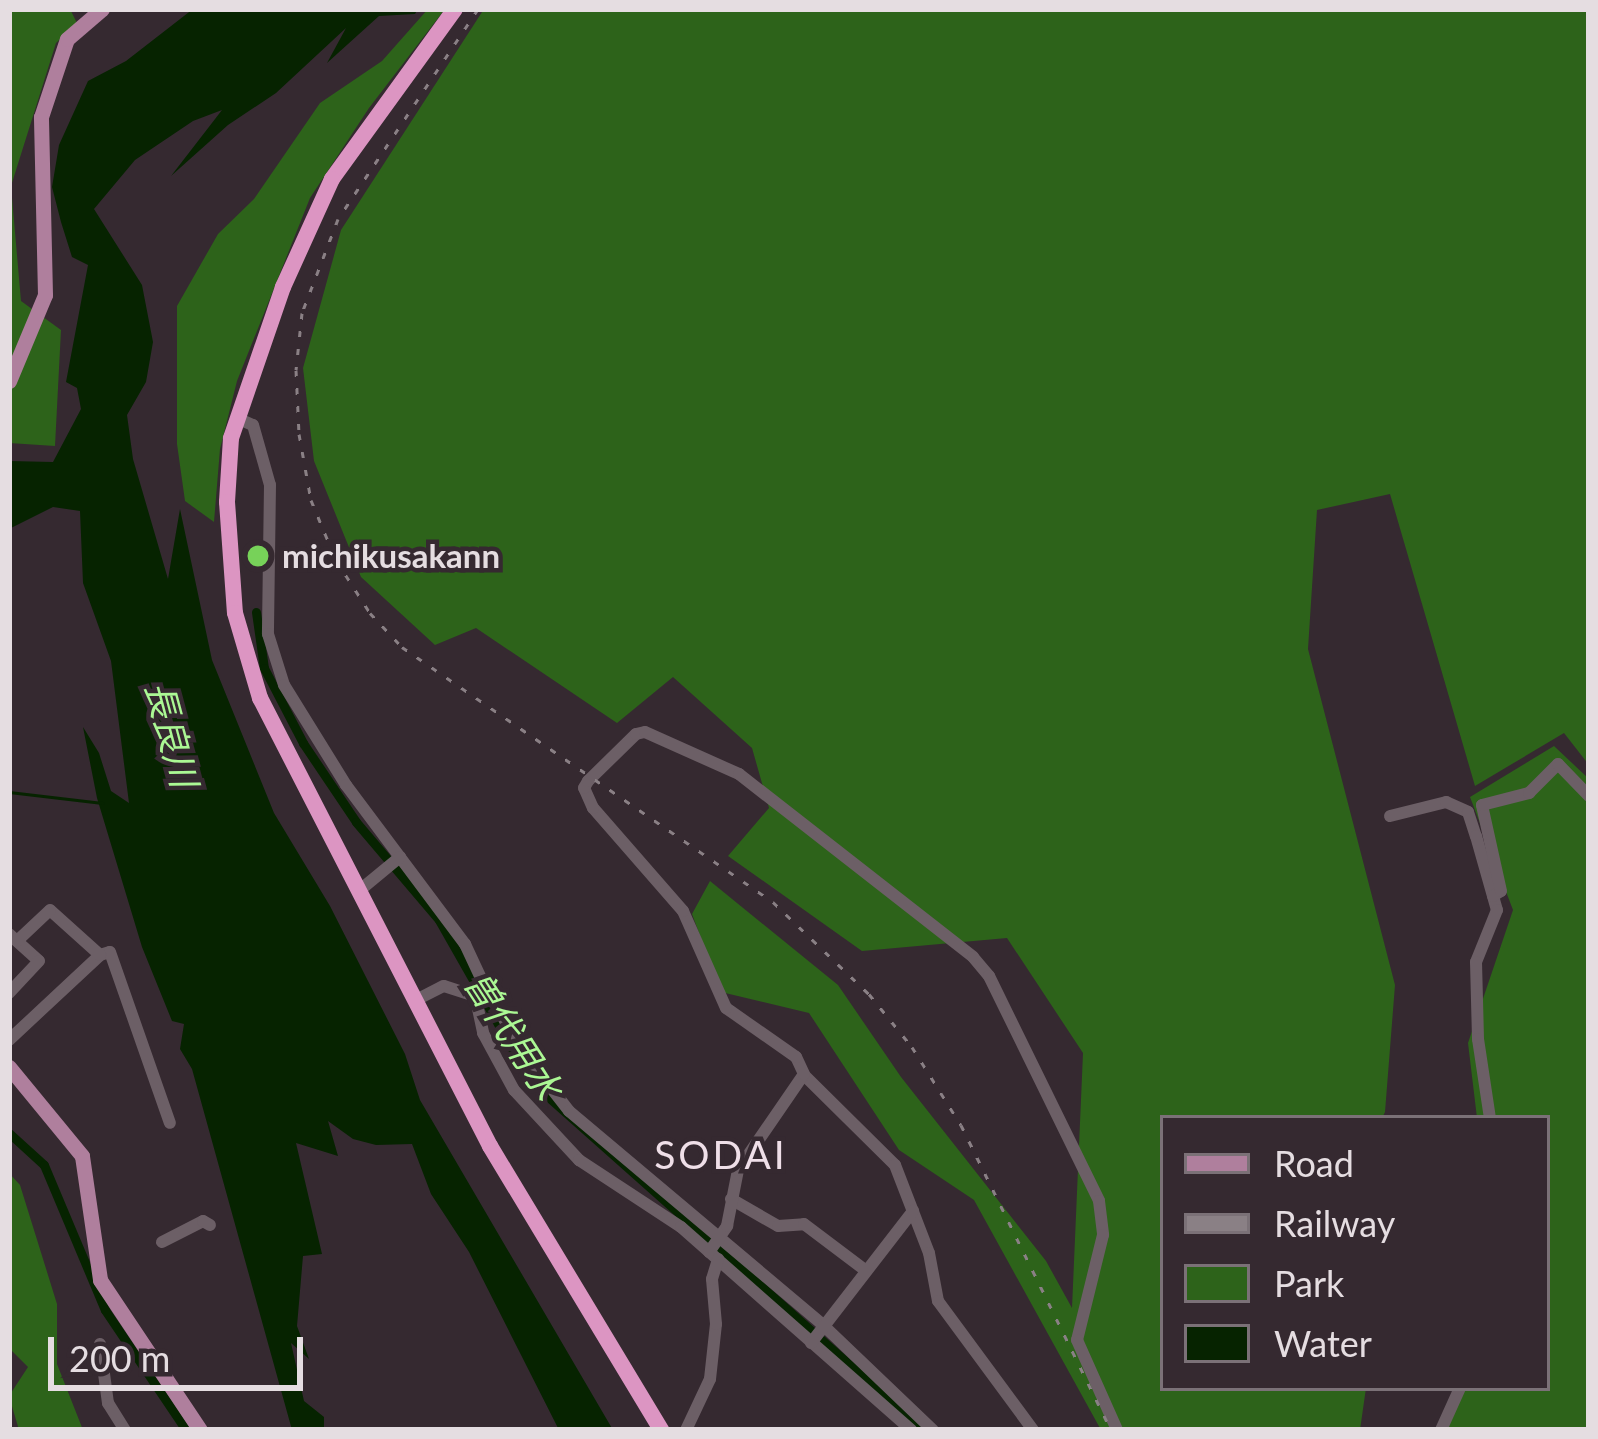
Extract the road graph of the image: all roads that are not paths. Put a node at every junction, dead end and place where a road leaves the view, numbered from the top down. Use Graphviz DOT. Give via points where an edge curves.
graph roads {
  1 [pos="102,9"];
  2 [pos="455,9"];
  3 [pos="9,380"];
  4 [pos="237,418"];
  5 [pos="1589,796"];
  6 [pos="1390,816"];
  7 [pos="395,861"];
  8 [pos="359,890"];
  9 [pos="1493,896"];
  10 [pos="13,938"];
  11 [pos="100,956"];
  12 [pos="480,989"];
  13 [pos="9,993"];
  14 [pos="416,1000"];
  15 [pos="9,1040"];
  16 [pos="9,1067"];
  17 [pos="804,1075"];
  18 [pos="1490,1115"];
  19 [pos="170,1123"];
  20 [pos="657,1197"];
  21 [pos="731,1199"];
  22 [pos="913,1210"];
  23 [pos="210,1225"];
  24 [pos="162,1242"];
  25 [pos="715,1248"];
  26 [pos="866,1270"];
  27 [pos="818,1333"];
  28 [pos="100,1344"];
  29 [pos="1459,1391"];
  30 [pos="902,1410"];
  31 [pos="125,1430"];
  32 [pos="200,1430"];
  33 [pos="661,1430"];
  34 [pos="686,1430"];
  35 [pos="911,1430"];
  36 [pos="934,1430"];
  37 [pos="1033,1430"];
  38 [pos="1117,1430"];
  39 [pos="1441,1430"];
  1 -- 3 [label="main road" via="68,39 41,117 45,295"];
  2 -- 4 [label="highway" via="316,206"];
  4 -- 7 [label="street" via="253,425 270,485 273,657 292,705"];
  4 -- 8 [label="highway" via="227,502 241,644 260,698"];
  5 -- 9 [label="street" via="1558,764 1529,793 1482,805 1501,891"];
  6 -- 9 [label="street" via="1446,802 1468,812"];
  7 -- 8 [label="street"];
  7 -- 12 [label="street" via="442,908"];
  8 -- 14 [label="highway"];
  9 -- 18 [label="street" via="1496,918 1476,962"];
  10 -- 11 [label="street" via="50,910"];
  10 -- 13 [label="street" via="39,961"];
  11 -- 15 [label="street"];
  11 -- 19 [label="street" via="110,952"];
  12 -- 14 [label="street" via="444,986"];
  12 -- 20 [label="street" via="549,1089"];
  12 -- 20 [label="street" via="492,1055 528,1109 579,1160"];
  14 -- 33 [label="highway" via="548,1249"];
  16 -- 32 [label="main road" via="82,1156 100,1280 122,1324"];
  17 -- 21 [label="street" via="738,1169"];
  17 -- 22 [label="street" via="889,1156"];
  17 -- 38 [label="street" via="796,1057 726,1008 683,911 592,808 588,781 636,734 739,774 989,976 1099,1201 1103,1235 1078,1340"];
  20 -- 25 [label="street"];
  21 -- 25 [label="street"];
  21 -- 26 [label="street" via="778,1226 803,1224"];
  22 -- 26 [label="street"];
  22 -- 37 [label="street" via="938,1301"];
  23 -- 24 [label="street" via="202,1221"];
  25 -- 27 [label="street"];
  25 -- 27 [label="street"];
  25 -- 34 [label="street" via="710,1379"];
  26 -- 27 [label="street"];
  27 -- 30 [label="street"];
  27 -- 30 [label="street"];
  28 -- 31 [label="street" via="108,1403"];
  29 -- 39 [label="street"];
  30 -- 35 [label="street"];
  30 -- 36 [label="street"];
}
